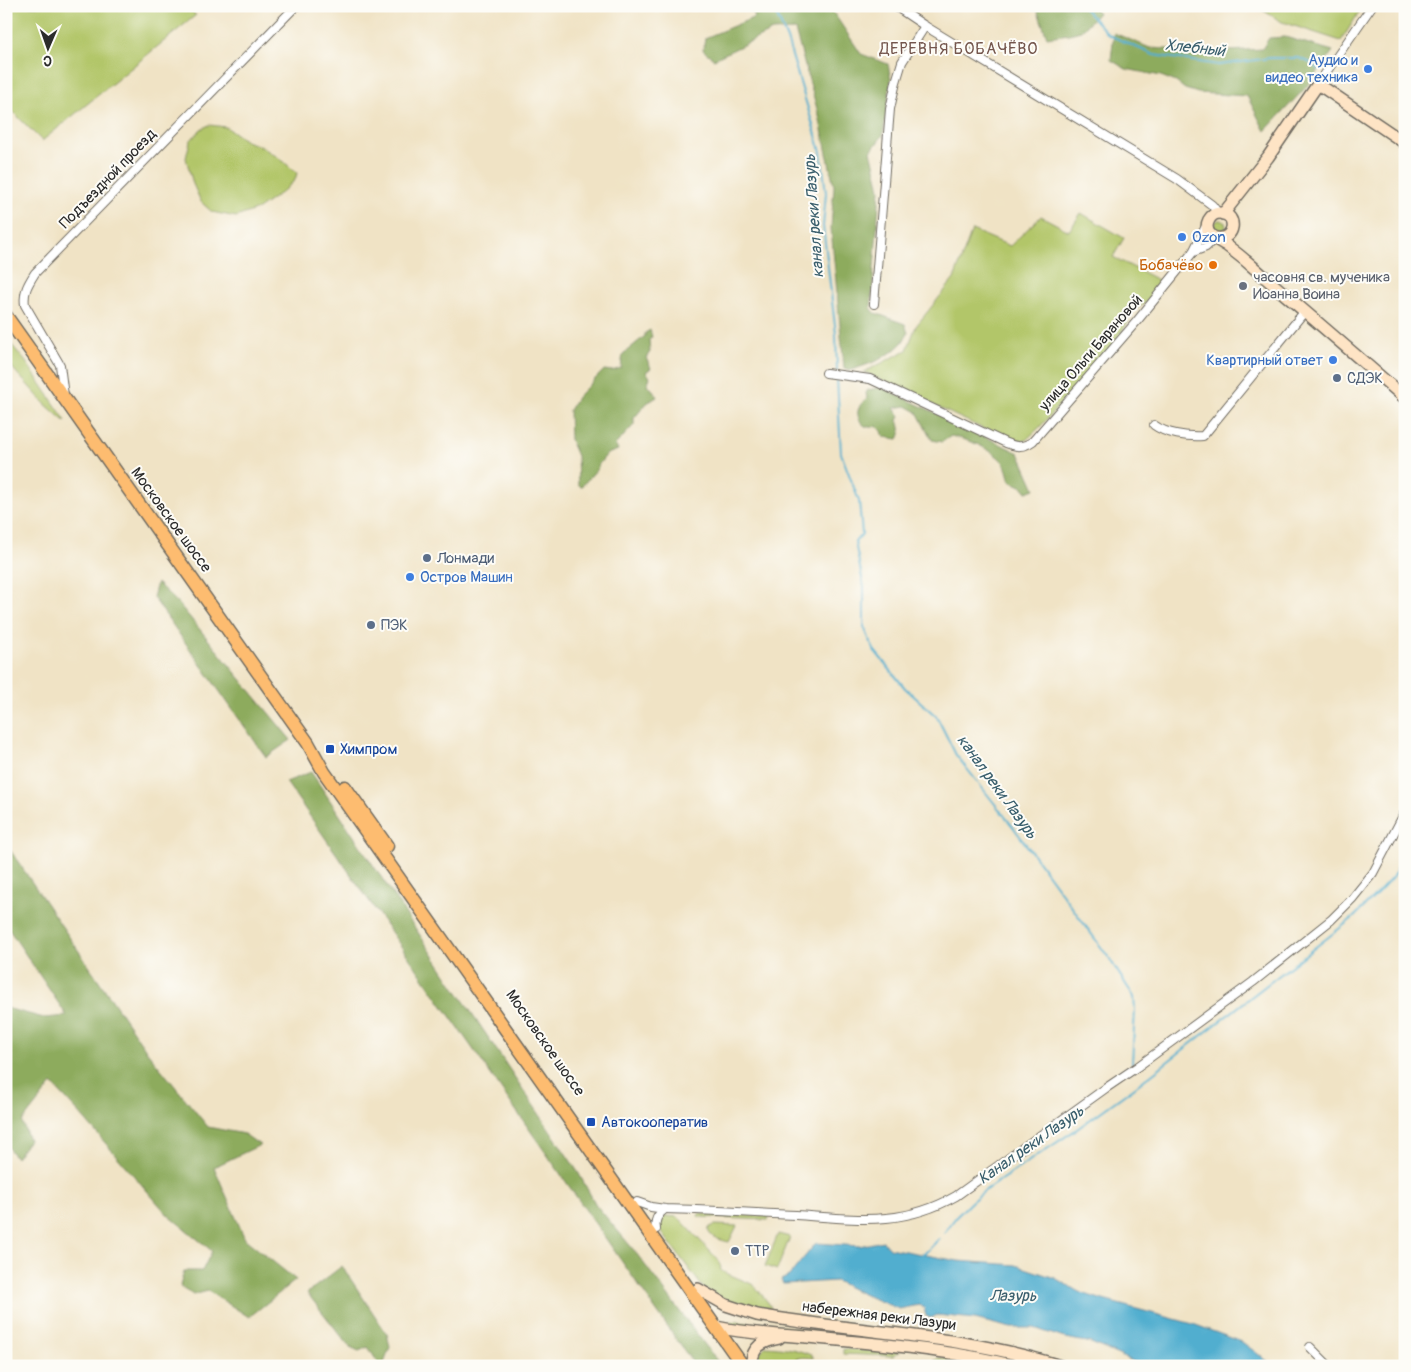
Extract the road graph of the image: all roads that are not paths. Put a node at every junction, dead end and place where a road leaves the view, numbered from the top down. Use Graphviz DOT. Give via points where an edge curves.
graph roads {
  1 [pos="296,6"];
  2 [pos="895,6"];
  3 [pos="1372,6"];
  4 [pos="926,26"];
  5 [pos="1318,84"];
  6 [pos="1405,142"];
  7 [pos="1238,194"];
  8 [pos="1220,214"];
  9 [pos="1207,223"];
  10 [pos="1232,227"];
  11 [pos="1216,238"];
  12 [pos="1193,252"];
  13 [pos="1241,256"];
  14 [pos="874,304"];
  15 [pos="1305,311"];
  16 [pos="6,316"];
  17 [pos="826,373"];
  18 [pos="65,398"];
  19 [pos="1405,398"];
  20 [pos="1154,425"];
  21 [pos="308,743"];
  22 [pos="1405,812"];
  23 [pos="637,1202"];
  24 [pos="665,1209"];
  25 [pos="656,1229"];
  26 [pos="698,1289"];
  27 [pos="832,1325"];
  28 [pos="721,1328"];
  29 [pos="905,1334"];
  30 [pos="788,1336"];
  31 [pos="926,1337"];
  32 [pos="830,1340"];
  33 [pos="904,1346"];
  34 [pos="1310,1347"];
  35 [pos="924,1349"];
  36 [pos="752,1365"];
  37 [pos="743,1366"];
  38 [pos="1016,1366"];
  39 [pos="1060,1366"];
  40 [pos="1329,1366"];
  1 -- 18 [label="street, Подъездной проезд" via="35,273 26,288 25,305 60,365"];
  2 -- 4 [label="street"];
  3 -- 5 [label="street"];
  4 -- 8 [label="street" via="1171,175"];
  4 -- 14 [label="street" via="902,62 890,109"];
  5 -- 6 [label="main road"];
  5 -- 7 [label="main road"];
  7 -- 8 [label="main road"];
  7 -- 10 [label="main road"];
  8 -- 9 [label="main road" via="1212,216"];
  8 -- 10 [label="main road" via="1229,217"];
  9 -- 11 [label="main road" via="1208,232"];
  9 -- 12 [label="street, улица Ольги Барановой"];
  10 -- 11 [label="main road" via="1227,237"];
  10 -- 13 [label="main road"];
  11 -- 12 [label="street, улица Ольги Барановой"];
  11 -- 13 [label="main road"];
  12 -- 17 [label="street, улица Ольги Барановой" via="1137,321 1027,445 1006,443 870,378"];
  13 -- 15 [label="main road"];
  15 -- 19 [label="main road"];
  15 -- 20 [label="street" via="1203,436 1192,437"];
  16 -- 18 [label="main road, Московское шоссе"];
  18 -- 21 [label="main road, Московское шоссе"];
  21 -- 23 [label="main road, Московское шоссе" via="360,807"];
  21 -- 28 [label="main road, Московское шоссе" via="324,772"];
  22 -- 24 [label="street" via="1373,872 1331,920 1253,982 947,1202 898,1218 853,1220"];
  23 -- 24 [label="street"];
  23 -- 25 [label="main road, Московское шоссе"];
  24 -- 25 [label="street" via="657,1217"];
  25 -- 26 [label="main road, Московское шоссе"];
  26 -- 27 [label="main road, набережная реки Лазури" via="726,1306 749,1313"];
  26 -- 28 [label="main road, Московское шоссе"];
  27 -- 29 [label="main road, набережная реки Лазури"];
  27 -- 32 [label="main road"];
  28 -- 30 [label="main road, набережная реки Лазури"];
  28 -- 36 [label="main road, Московское шоссе"];
  28 -- 37 [label="main road, Московское шоссе"];
  29 -- 31 [label="main road, набережная реки Лазури"];
  29 -- 33 [label="main road" via="908,1342"];
  30 -- 32 [label="main road, набережная реки Лазури"];
  30 -- 36 [label="main road" via="759,1345 753,1354"];
  31 -- 35 [label="main road" via="921,1342"];
  31 -- 39 [label="main road, набережная реки Лазури" via="1000,1349"];
  32 -- 33 [label="main road, набережная реки Лазури"];
  33 -- 35 [label="main road, набережная реки Лазури"];
  34 -- 40 [label="street"];
  35 -- 38 [label="main road, набережная реки Лазури"];
}
